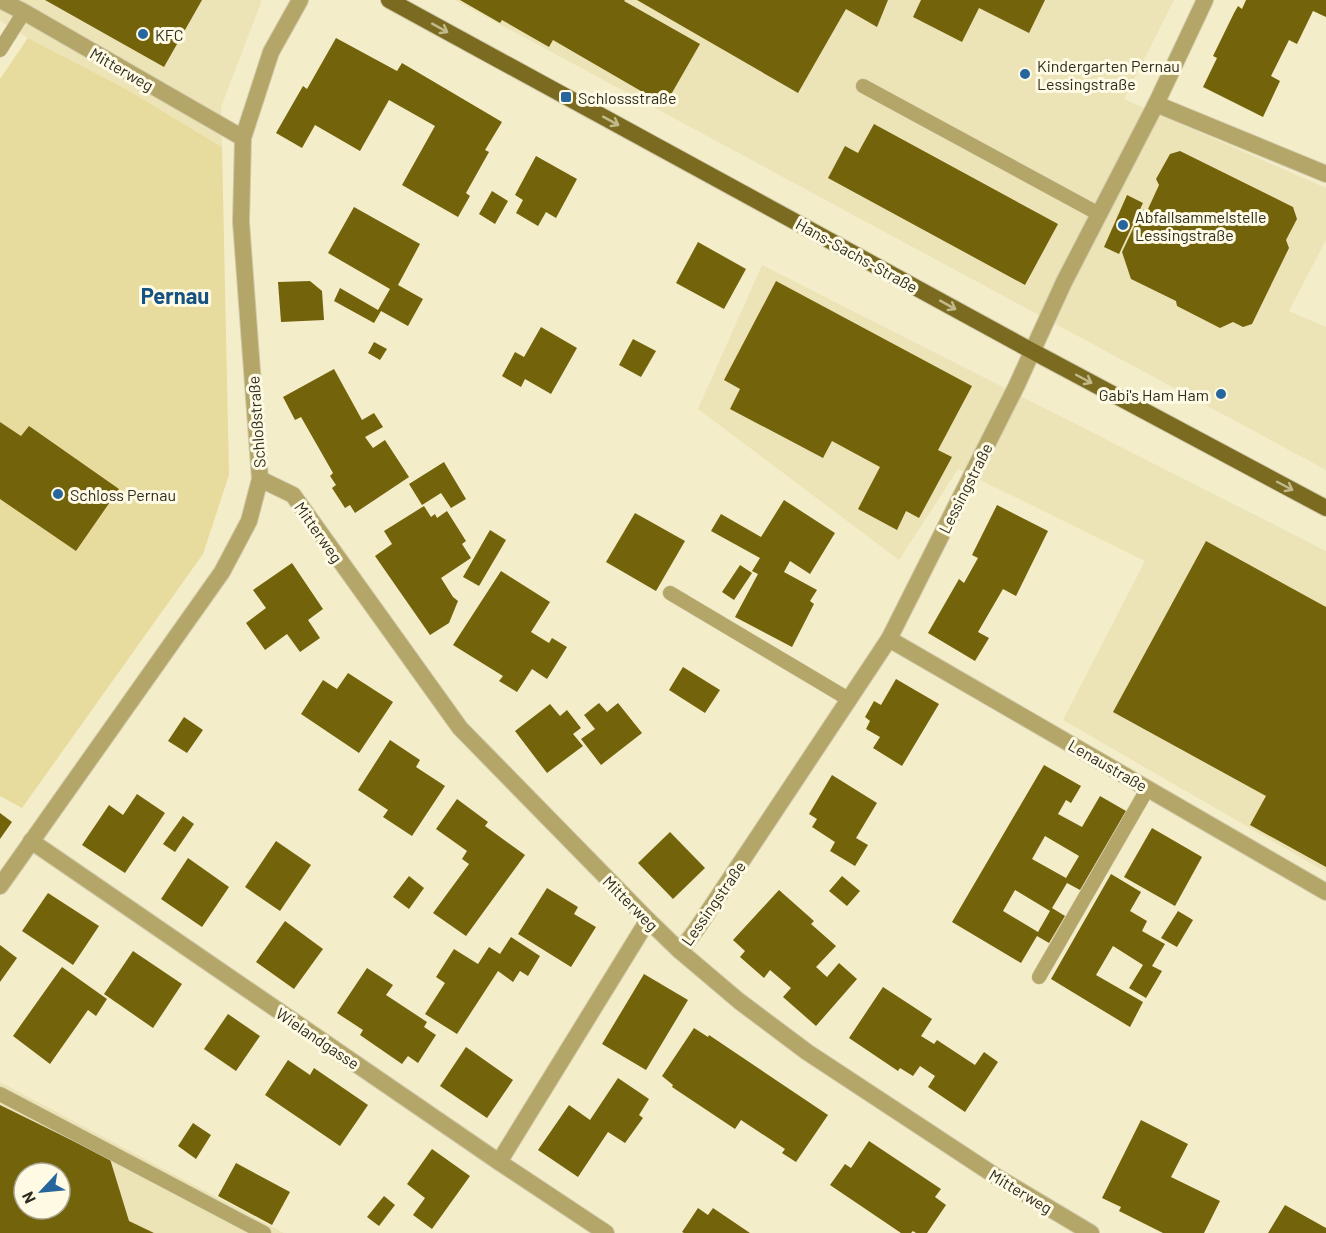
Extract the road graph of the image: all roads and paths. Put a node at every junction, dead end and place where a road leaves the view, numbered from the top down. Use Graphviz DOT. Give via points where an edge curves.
graph roads {
  1 [pos="0,0"];
  2 [pos="300,0"];
  3 [pos="388,0"];
  4 [pos="1205,0"];
  5 [pos="24,12"];
  6 [pos="0,50"];
  7 [pos="863,86"];
  8 [pos="1156,104"];
  9 [pos="243,138"];
  10 [pos="1326,174"];
  11 [pos="1099,214"];
  12 [pos="1032,351"];
  13 [pos="260,479"];
  14 [pos="1326,508"];
  15 [pos="670,592"];
  16 [pos="889,639"];
  17 [pos="850,700"];
  18 [pos="1148,788"];
  19 [pos="32,841"];
  20 [pos="0,886"];
  21 [pos="1326,892"];
  22 [pos="648,920"];
  23 [pos="680,951"];
  24 [pos="1039,977"];
  25 [pos="0,1094"];
  26 [pos="499,1162"];
  27 [pos="264,1233"];
  28 [pos="606,1233"];
  29 [pos="1091,1233"];
  1 -- 5 [label="street, Mitterweg"];
  2 -- 9 [label="street, Schloßstraße" via="271,52"];
  3 -- 12 [label="main road, Hans-Sachs-Straße, one-way"];
  4 -- 8 [label="street, Lessingstraße"];
  5 -- 6 [label="lane"];
  5 -- 9 [label="street, Mitterweg"];
  7 -- 11 [label="lane"];
  8 -- 10 [label="street"];
  8 -- 11 [label="street, Lessingstraße"];
  9 -- 13 [label="street, Schloßstraße" via="241,222"];
  11 -- 12 [label="street, Lessingstraße"];
  12 -- 14 [label="main road, Hans-Sachs-Straße, one-way"];
  12 -- 16 [label="street, Lessingstraße"];
  13 -- 19 [label="street, Schloßstraße" via="249,521 222,572"];
  13 -- 22 [label="street, Mitterweg" via="294,495 460,728"];
  15 -- 17 [label="lane"];
  16 -- 17 [label="street, Lessingstraße"];
  16 -- 18 [label="street, Lenaustraße"];
  17 -- 23 [label="street, Lessingstraße"];
  18 -- 21 [label="street, Lenaustraße"];
  18 -- 24 [label="lane"];
  19 -- 20 [label="street, Schloßstraße"];
  19 -- 26 [label="street, Wielandgasse"];
  22 -- 23 [label="street, Mitterweg"];
  22 -- 26 [label="street"];
  23 -- 29 [label="street, Mitterweg" via="807,1052 997,1177"];
  25 -- 27 [label="lane"];
  26 -- 28 [label="street, Wielandgasse"];
}
